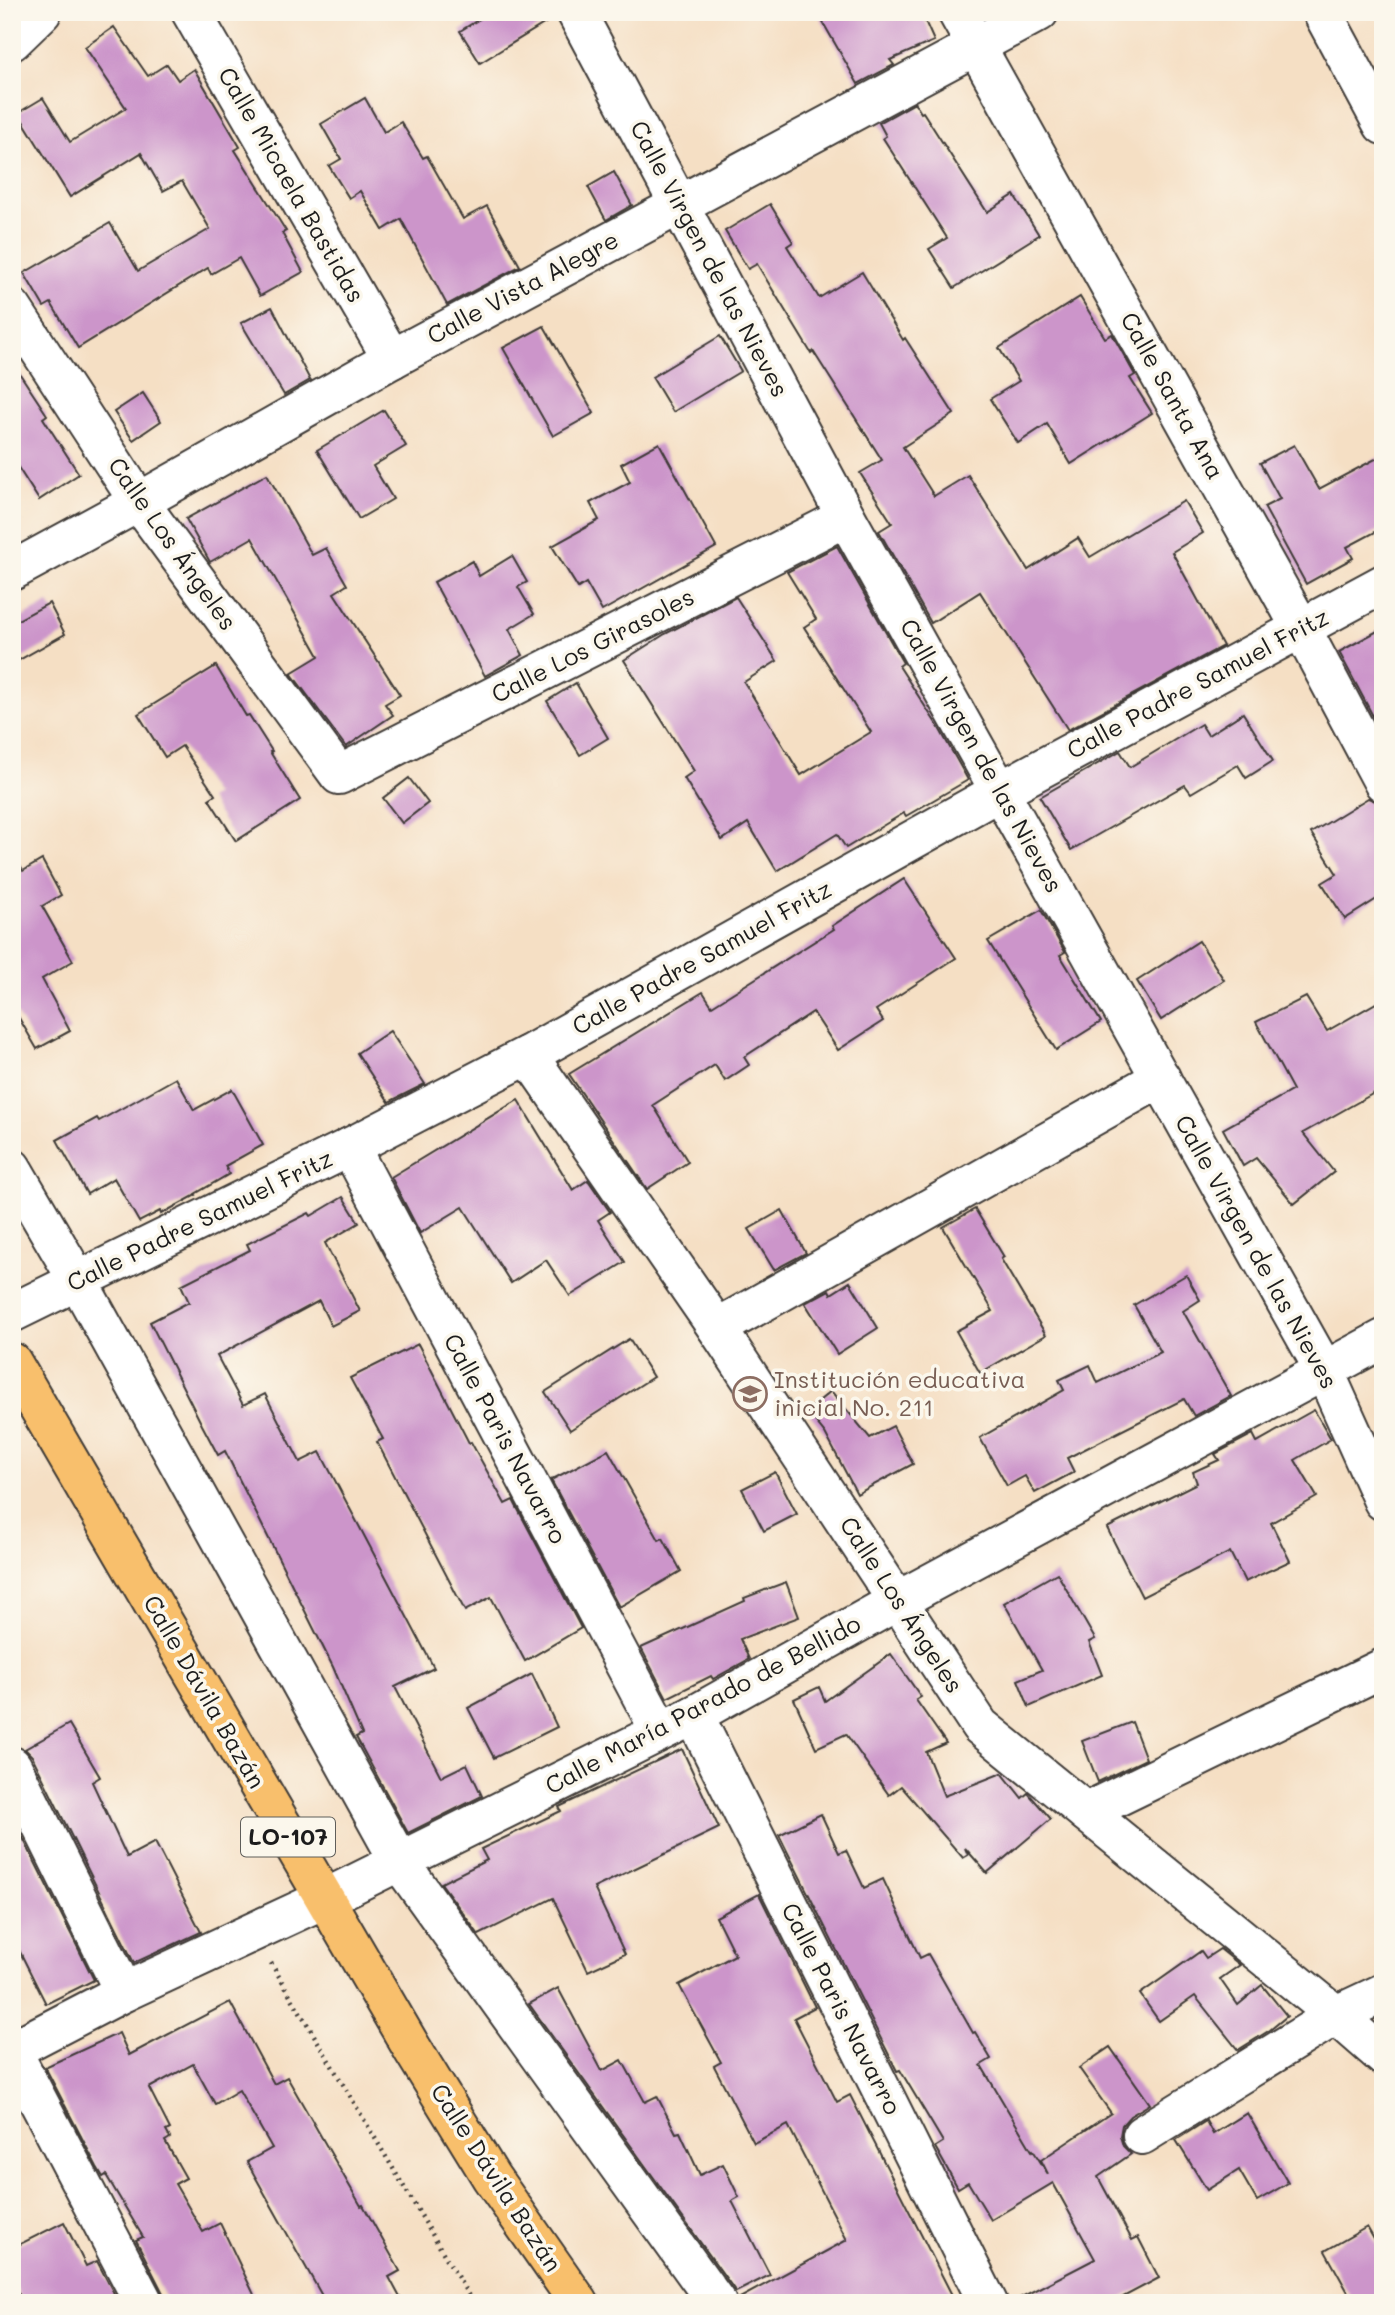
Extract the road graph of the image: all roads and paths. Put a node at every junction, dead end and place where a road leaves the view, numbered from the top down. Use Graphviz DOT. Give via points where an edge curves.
graph roads {
  1 [pos="41,12"];
  2 [pos="191,12"];
  3 [pos="576,12"];
  4 [pos="957,12"];
  5 [pos="1039,12"];
  6 [pos="1322,12"];
  7 [pos="12,41"];
  8 [pos="975,45"];
  9 [pos="1383,125"];
  10 [pos="680,204"];
  11 [pos="12,308"];
  12 [pos="392,359"];
  13 [pos="139,502"];
  14 [pos="846,517"];
  15 [pos="12,571"];
  16 [pos="1383,584"];
  17 [pos="1301,628"];
  18 [pos="339,775"];
  19 [pos="1383,782"];
  20 [pos="1000,791"];
  21 [pos="528,1055"];
  22 [pos="1161,1079"];
  23 [pos="350,1147"];
  24 [pos="12,1168"];
  25 [pos="78,1281"];
  26 [pos="12,1313"];
  27 [pos="717,1328"];
  28 [pos="1383,1339"];
  29 [pos="12,1362"];
  30 [pos="1324,1370"];
  31 [pos="1383,1501"];
  32 [pos="899,1600"];
  33 [pos="1383,1668"];
  34 [pos="694,1715"];
  35 [pos="660,1731"];
  36 [pos="12,1766"];
  37 [pos="1086,1812"];
  38 [pos="399,1861"];
  39 [pos="324,1899"];
  40 [pos="253,1932"];
  41 [pos="124,1992"];
  42 [pos="1383,1993"];
  43 [pos="1336,2015"];
  44 [pos="12,2050"];
  45 [pos="1383,2056"];
  46 [pos="1142,2135"];
  47 [pos="144,2303"];
  48 [pos="473,2303"];
  49 [pos="579,2303"];
  50 [pos="717,2303"];
  51 [pos="988,2303"];
  1 -- 7 [label="street"];
  2 -- 12 [label="street, Calle Micaela Bastidas"];
  3 -- 10 [label="street, Calle Virgen de las Nieves"];
  4 -- 8 [label="street, Calle Santa Ana"];
  5 -- 8 [label="street, Calle Vista Alegre"];
  6 -- 9 [label="street"];
  8 -- 10 [label="street, Calle Vista Alegre"];
  8 -- 17 [label="street, Calle Santa Ana"];
  10 -- 12 [label="street, Calle Vista Alegre"];
  10 -- 14 [label="street, Calle Virgen de las Nieves"];
  11 -- 13 [label="street, Calle Los Ángeles"];
  12 -- 13 [label="street, Calle Vista Alegre"];
  13 -- 15 [label="street, Calle Vista Alegre"];
  13 -- 18 [label="street, Calle Los Ángeles"];
  14 -- 18 [label="street, Calle Los Girasoles"];
  14 -- 20 [label="street, Calle Virgen de las Nieves"];
  16 -- 17 [label="street, Calle Padre Samuel Fritz"];
  17 -- 19 [label="street, Calle Santa Ana"];
  17 -- 20 [label="street, Calle Padre Samuel Fritz"];
  20 -- 21 [label="street, Calle Padre Samuel Fritz"];
  20 -- 22 [label="street, Calle Virgen de las Nieves"];
  21 -- 23 [label="street, Calle Padre Samuel Fritz"];
  21 -- 27 [label="street, Calle Los Ángeles"];
  22 -- 27 [label="street"];
  22 -- 30 [label="street, Calle Virgen de las Nieves"];
  23 -- 25 [label="street, Calle Padre Samuel Fritz"];
  23 -- 35 [label="street, Calle Paris Navarro"];
  24 -- 25 [label="street"];
  25 -- 26 [label="street, Calle Padre Samuel Fritz"];
  25 -- 38 [label="street"];
  27 -- 32 [label="street, Calle Los Ángeles"];
  28 -- 30 [label="street, Calle María Parado de Bellido"];
  29 -- 39 [label="main road, Calle Dávila Bazán / LO-107"];
  30 -- 31 [label="street, Calle Virgen de las Nieves"];
  30 -- 32 [label="street, Calle María Parado de Bellido"];
  32 -- 34 [label="street, Calle María Parado de Bellido"];
  32 -- 37 [label="street, Calle Los Ángeles" via="980,1726"];
  33 -- 37 [label="street"];
  34 -- 35 [label="street, Calle María Parado de Bellido"];
  34 -- 51 [label="street, Calle Paris Navarro"];
  35 -- 38 [label="street, Calle María Parado de Bellido"];
  36 -- 41 [label="street"];
  37 -- 43 [label="street, Calle Los Ángeles"];
  38 -- 39 [label="street, Calle María Parado de Bellido"];
  38 -- 50 [label="street"];
  39 -- 40 [label="street, Calle María Parado de Bellido"];
  39 -- 49 [label="main road, Calle Dávila Bazán / LO-107" via="491,2177"];
  40 -- 41 [label="street, Calle María Parado de Bellido"];
  40 -- 48 [label="path"];
  41 -- 44 [label="street, Calle María Parado de Bellido"];
  42 -- 43 [label="street"];
  43 -- 45 [label="street, Calle Los Ángeles"];
  43 -- 46 [label="street"];
  44 -- 47 [label="street"];
}
